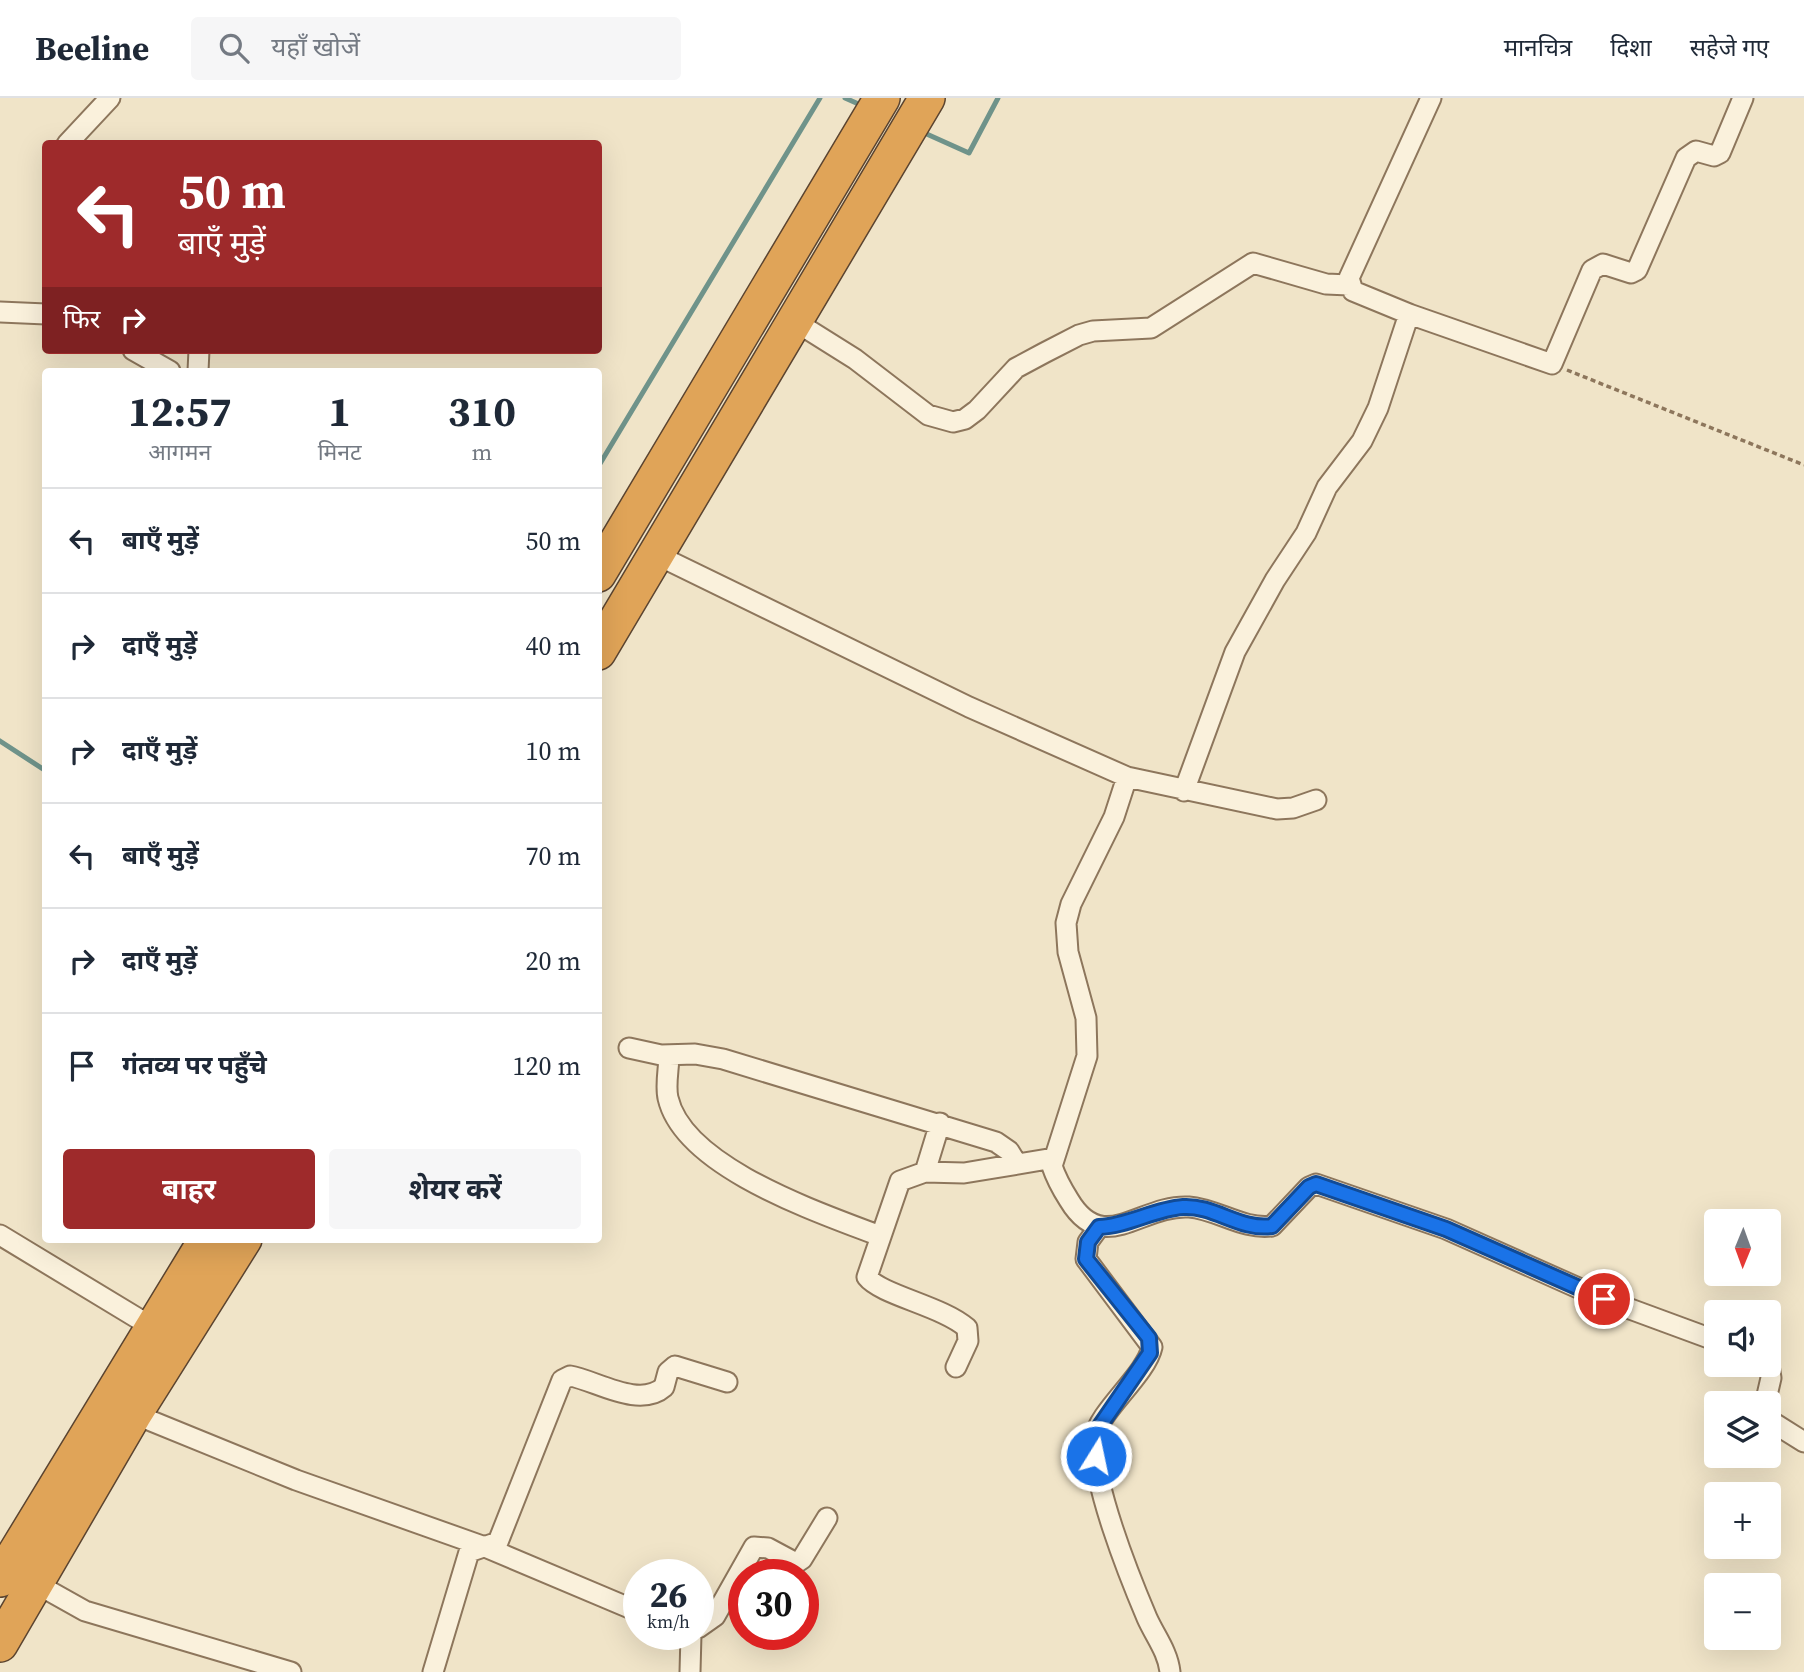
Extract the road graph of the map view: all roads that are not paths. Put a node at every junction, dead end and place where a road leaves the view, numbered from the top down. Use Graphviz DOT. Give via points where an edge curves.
graph roads {
  1 [pos="110,98"];
  2 [pos="882,98"];
  3 [pos="927,98"];
  4 [pos="1430,98"];
  5 [pos="1744,98"];
  6 [pos="71,140"];
  7 [pos="1349,285"];
  8 [pos="0,312"];
  9 [pos="42,314"];
  10 [pos="1409,314"];
  11 [pos="796,321"];
  12 [pos="141,354"];
  13 [pos="165,368"];
  14 [pos="657,555"];
  15 [pos="602,567"];
  16 [pos="602,645"];
  17 [pos="1127,777"];
  18 [pos="1184,791"];
  19 [pos="1316,800"];
  20 [pos="629,1048"];
  21 [pos="669,1055"];
  22 [pos="940,1123"];
  23 [pos="1054,1158"];
  24 [pos="1017,1164"];
  25 [pos="925,1172"];
  26 [pos="1099,1227"];
  27 [pos="0,1235"];
  28 [pos="880,1236"];
  29 [pos="204,1243"];
  30 [pos="241,1243"];
  31 [pos="152,1327"];
  32 [pos="1704,1337"];
  33 [pos="956,1367"];
  34 [pos="727,1382"];
  35 [pos="134,1414"];
  36 [pos="1781,1428"];
  37 [pos="1804,1442"];
  38 [pos="827,1518"];
  39 [pos="485,1547"];
  40 [pos="747,1559"];
  41 [pos="781,1559"];
  42 [pos="802,1559"];
  43 [pos="0,1579"];
  44 [pos="35,1583"];
  45 [pos="728,1593"];
  46 [pos="623,1605"];
  47 [pos="714,1617"];
  48 [pos="0,1644"];
  49 [pos="691,1650"];
  50 [pos="291,1672"];
  51 [pos="433,1672"];
  52 [pos="690,1672"];
  53 [pos="1170,1672"];
  1 -- 6 [label="street"];
  2 -- 15 [label="highway"];
  3 -- 11 [label="highway"];
  4 -- 7 [label="street"];
  5 -- 10 [label="street" via="1720,153 1696,151 1686,158 1637,270 1631,273 1603,264 1592,270 1552,364"];
  7 -- 10 [label="street" via="1361,295"];
  7 -- 11 [label="street" via="1326,284 1253,263 1151,328 1093,331 1044,353 1016,368 965,419 953,422 928,415"];
  8 -- 9 [label="street"];
  10 -- 18 [label="street" via="1378,408 1362,441 1327,487 1306,533 1235,652"];
  11 -- 14 [label="highway"];
  12 -- 13 [label="street"];
  14 -- 16 [label="highway"];
  14 -- 17 [label="street" via="969,707"];
  17 -- 18 [label="street"];
  17 -- 23 [label="street" via="1066,923 1068,953 1086,1018 1087,1056"];
  18 -- 19 [label="street" via="1277,809"];
  20 -- 21 [label="street"];
  21 -- 22 [label="street" via="723,1059"];
  21 -- 28 [label="street" via="667,1096 679,1122 695,1140 762,1188"];
  22 -- 24 [label="street" via="996,1142"];
  22 -- 25 [label="street"];
  23 -- 24 [label="street"];
  23 -- 26 [label="street" via="1055,1177 1077,1213 1086,1223"];
  24 -- 25 [label="street" via="964,1173"];
  25 -- 28 [label="street" via="900,1181"];
  26 -- 32 [label="street" via="1185,1207 1253,1226 1272,1226 1316,1184 1446,1229 1604,1299"];
  26 -- 53 [label="street" via="1088,1242 1086,1259 1152,1347 1095,1433 1096,1456 1135,1591"];
  27 -- 31 [label="street"];
  28 -- 33 [label="street" via="867,1277 876,1286 921,1302 967,1328 968,1341"];
  29 -- 31 [label="highway"];
  30 -- 35 [label="highway"];
  31 -- 43 [label="highway"];
  34 -- 39 [label="street" via="675,1366 661,1391 622,1393 566,1377 498,1542"];
  35 -- 39 [label="street" via="296,1480"];
  35 -- 44 [label="highway"];
  36 -- 37 [label="street"];
  38 -- 42 [label="street"];
  39 -- 46 [label="street"];
  39 -- 51 [label="street" via="468,1552"];
  40 -- 41 [label="street" via="754,1546 768,1548"];
  44 -- 48 [label="highway"];
  44 -- 50 [label="street" via="85,1611"];
  45 -- 47 [label="street"];
  49 -- 52 [label="street"];
}
